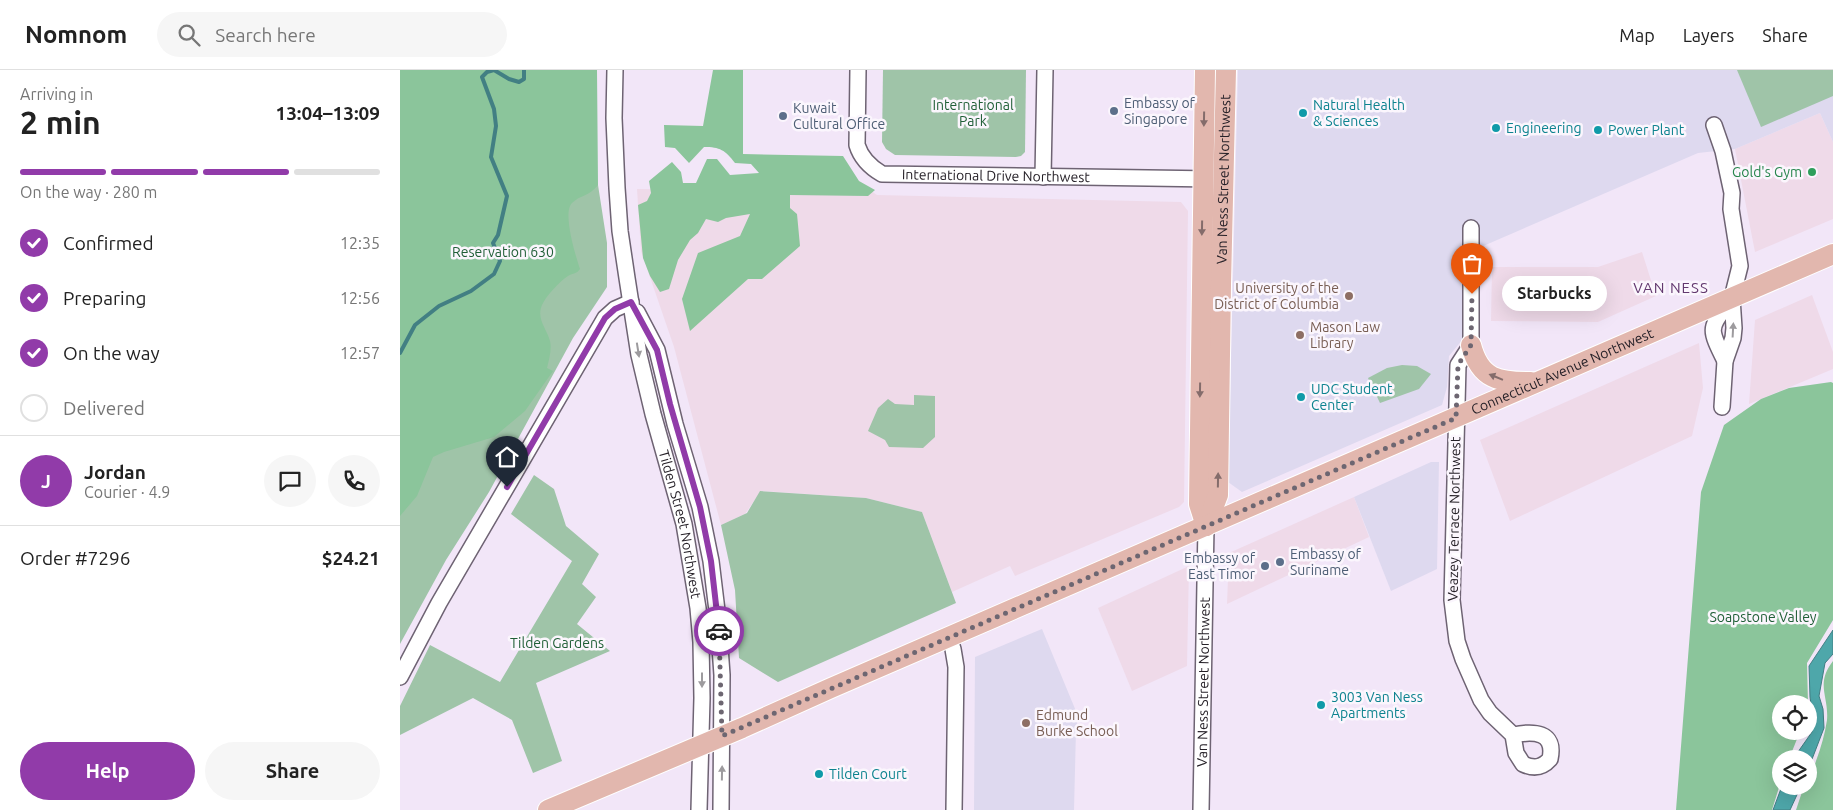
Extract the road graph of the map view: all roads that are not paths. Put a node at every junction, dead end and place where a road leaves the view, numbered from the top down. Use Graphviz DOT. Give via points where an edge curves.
graph roads {
  1 [pos="615,70"];
  2 [pos="858,70"];
  3 [pos="1045,70"];
  4 [pos="1205,70"];
  5 [pos="1226,70"];
  6 [pos="1714,126"];
  7 [pos="1043,177"];
  8 [pos="1203,179"];
  9 [pos="1223,180"];
  10 [pos="1471,228"];
  11 [pos="1833,254"];
  12 [pos="1732,298"];
  13 [pos="631,302"];
  14 [pos="1471,345"];
  15 [pos="1725,361"];
  16 [pos="1538,382"];
  17 [pos="1722,407"];
  18 [pos="1456,418"];
  19 [pos="1206,526"];
  20 [pos="706,536"];
  21 [pos="687,540"];
  22 [pos="948,637"];
  23 [pos="400,677"];
  24 [pos="722,736"];
  25 [pos="1513,736"];
  26 [pos="701,745"];
  27 [pos="548,810"];
  28 [pos="699,810"];
  29 [pos="721,810"];
  30 [pos="954,810"];
  31 [pos="1201,810"];
  1 -- 13 [label="street, Tilden Street Northwest" via="616,188"];
  2 -- 7 [label="street, International Drive Northwest" via="857,144 862,156 882,174"];
  3 -- 7 [label="street"];
  4 -- 8 [label="main road, Van Ness Street Northwest, one-way"];
  5 -- 9 [label="main road, Van Ness Street Northwest"];
  6 -- 12 [label="street" via="1732,193 1731,209 1740,266"];
  7 -- 8 [label="street, International Drive Northwest"];
  8 -- 9 [label="street, International Drive Northwest"];
  8 -- 19 [label="main road, Van Ness Street Northwest, one-way" via="1199,494"];
  19 -- 9 [label="main road, Van Ness Street Northwest, one-way" via="1218,494"];
  10 -- 14 [label="street"];
  11 -- 12 [label="main road, Connecticut Avenue Northwest"];
  15 -- 12 [label="street, one-way" via="1733,338"];
  12 -- 15 [label="street" via="1713,325 1713,337"];
  12 -- 16 [label="main road, Connecticut Avenue Northwest"];
  13 -- 20 [label="street, Tilden Street Northwest" via="657,350"];
  13 -- 21 [label="street, Tilden Street Northwest, one-way" via="646,386"];
  13 -- 23 [label="street" via="605,318 439,603"];
  16 -- 14 [label="main road, one-way" via="1506,381 1493,377 1478,364"];
  14 -- 18 [label="street, Veazey Terrace Northwest" via="1458,365"];
  15 -- 17 [label="street"];
  16 -- 18 [label="main road, Connecticut Avenue Northwest"];
  18 -- 19 [label="main road, Connecticut Avenue Northwest"];
  18 -- 25 [label="street, Veazey Terrace Northwest" via="1452,600 1457,641 1481,700"];
  19 -- 22 [label="main road, Connecticut Avenue Northwest"];
  19 -- 31 [label="street, Van Ness Street Northwest"];
  20 -- 21 [label="street"];
  20 -- 24 [label="street, Tilden Street Northwest" via="720,637"];
  21 -- 26 [label="street, Tilden Street Northwest, one-way" via="702,642"];
  22 -- 24 [label="main road, Connecticut Avenue Northwest"];
  22 -- 30 [label="street" via="956,667"];
  24 -- 26 [label="main road, Connecticut Avenue Northwest"];
  29 -- 24 [label="street, Tilden Street Northwest, one-way"];
  26 -- 27 [label="main road, Connecticut Avenue Northwest"];
  26 -- 28 [label="street, Tilden Street Northwest"];
}
